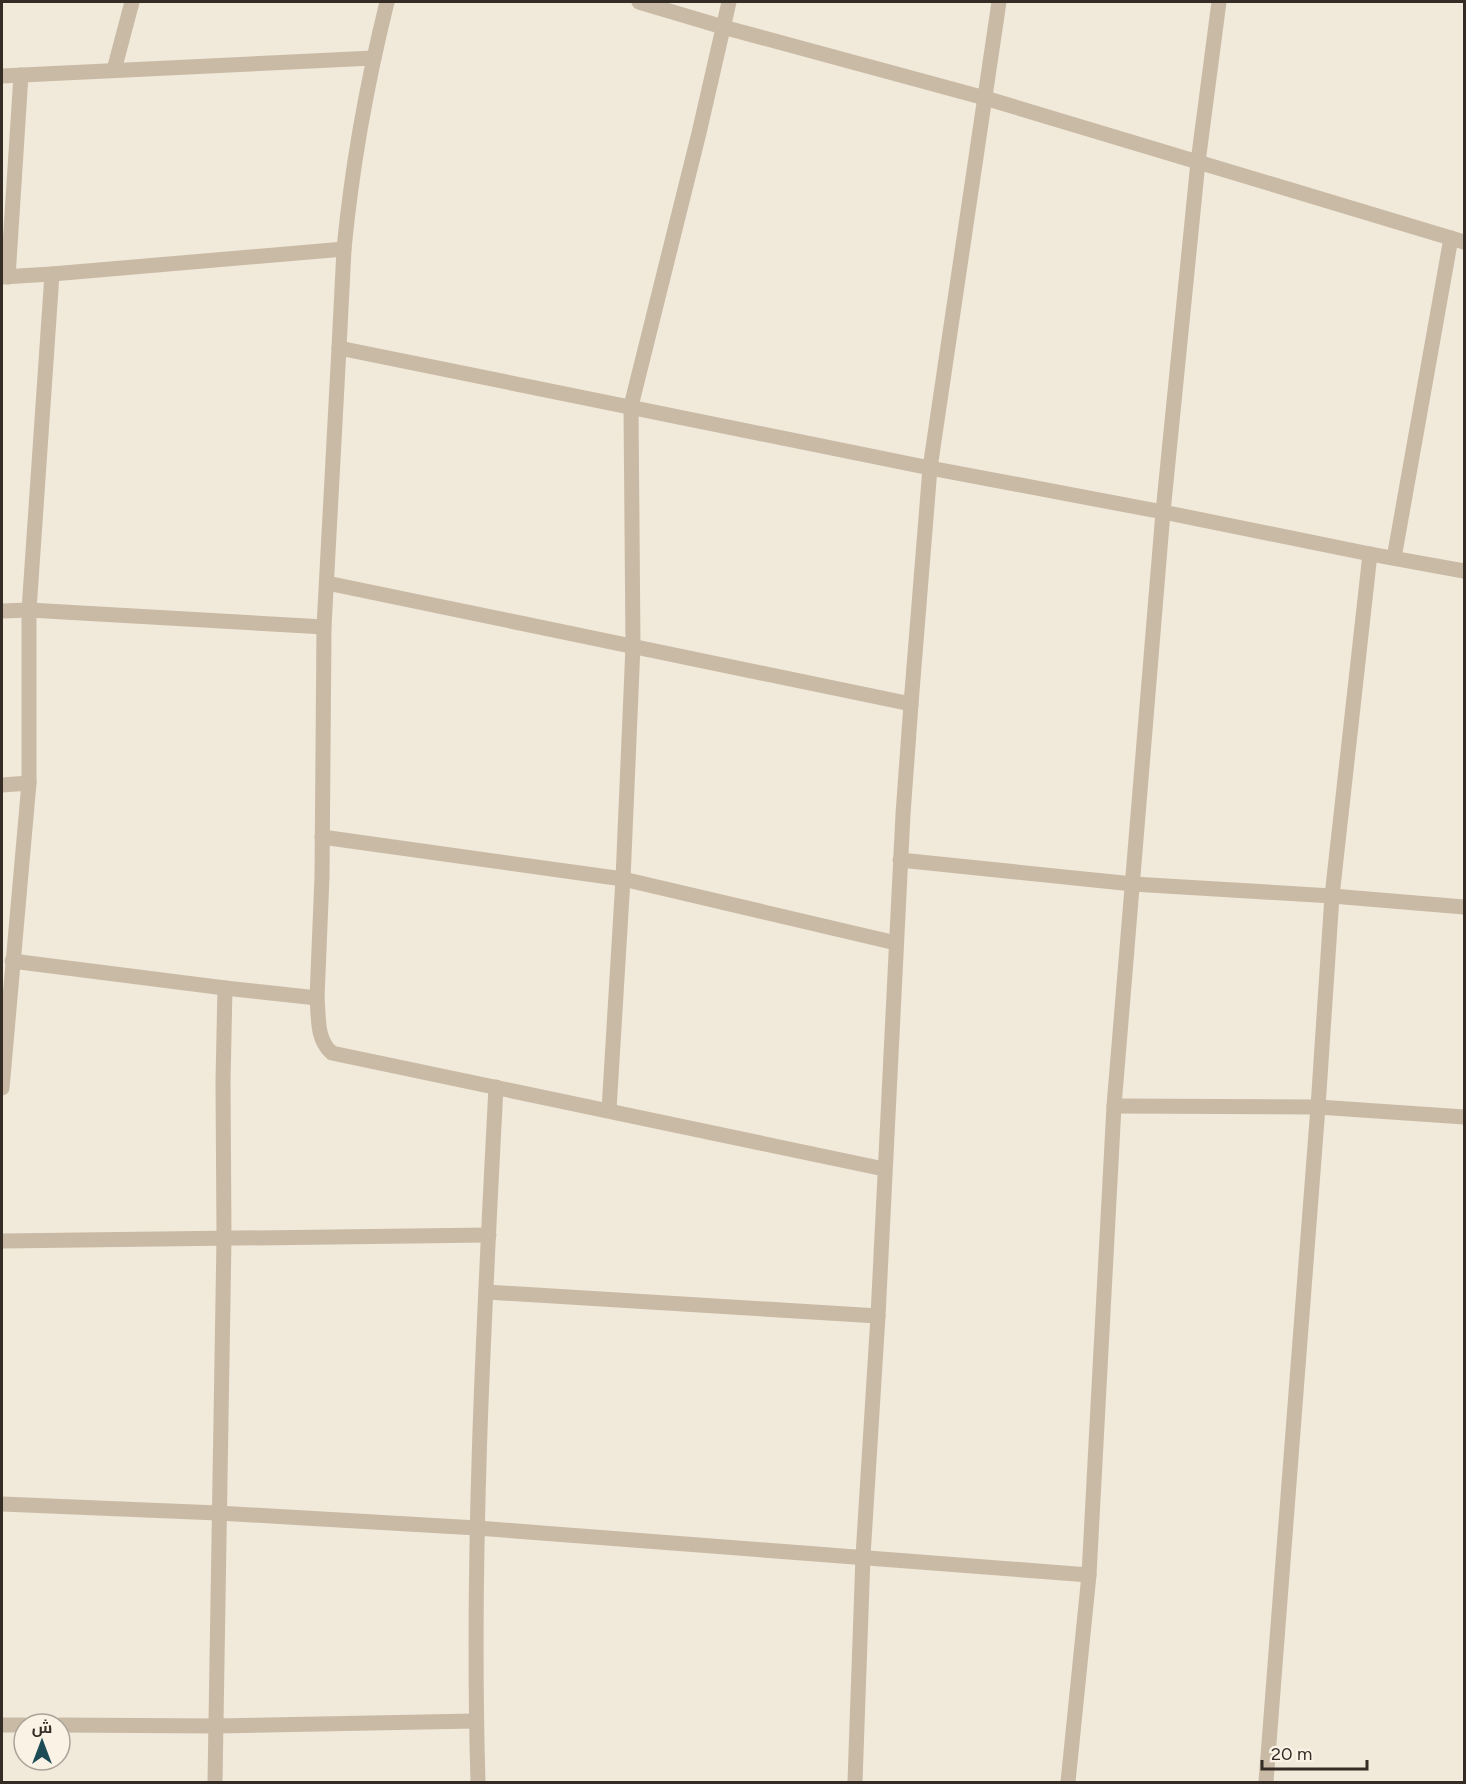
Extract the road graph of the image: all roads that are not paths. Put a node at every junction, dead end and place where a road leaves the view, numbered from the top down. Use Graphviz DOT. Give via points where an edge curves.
graph roads {
  1 [pos="132,2"];
  2 [pos="387,2"];
  3 [pos="639,2"];
  4 [pos="729,2"];
  5 [pos="999,2"];
  6 [pos="1218,2"];
  7 [pos="723,27"];
  8 [pos="373,58"];
  9 [pos="114,70"];
  10 [pos="21,75"];
  11 [pos="2,76"];
  12 [pos="985,98"];
  13 [pos="1198,162"];
  14 [pos="1458,240"];
  15 [pos="344,249"];
  16 [pos="52,274"];
  17 [pos="5,277"];
  18 [pos="339,348"];
  19 [pos="631,406"];
  20 [pos="930,468"];
  21 [pos="1162,512"];
  22 [pos="1370,554"];
  23 [pos="1394,558"];
  24 [pos="1464,571"];
  25 [pos="327,583"];
  26 [pos="28,610"];
  27 [pos="2,611"];
  28 [pos="324,627"];
  29 [pos="633,646"];
  30 [pos="911,704"];
  31 [pos="29,783"];
  32 [pos="2,785"];
  33 [pos="322,837"];
  34 [pos="900,860"];
  35 [pos="623,879"];
  36 [pos="1133,884"];
  37 [pos="1332,896"];
  38 [pos="1464,907"];
  39 [pos="896,943"];
  40 [pos="12,961"];
  41 [pos="225,988"];
  42 [pos="5,989"];
  43 [pos="317,998"];
  44 [pos="496,1087"];
  45 [pos="2,1088"];
  46 [pos="1114,1106"];
  47 [pos="1318,1107"];
  48 [pos="609,1110"];
  49 [pos="1464,1117"];
  50 [pos="884,1169"];
  51 [pos="489,1235"];
  52 [pos="224,1238"];
  53 [pos="2,1241"];
  54 [pos="487,1292"];
  55 [pos="878,1316"];
  56 [pos="2,1504"];
  57 [pos="219,1513"];
  58 [pos="477,1528"];
  59 [pos="863,1556"];
  60 [pos="1089,1575"];
  61 [pos="476,1721"];
  62 [pos="72,1725"];
  63 [pos="216,1726"];
  64 [pos="215,1782"];
  65 [pos="478,1782"];
  66 [pos="855,1782"];
  67 [pos="1068,1782"];
  68 [pos="1266,1782"];
  1 -- 9 [label="street"];
  2 -- 8 [label="street"];
  3 -- 7 [label="street"];
  4 -- 7 [label="street"];
  5 -- 12 [label="street"];
  6 -- 13 [label="street"];
  7 -- 12 [label="street"];
  7 -- 19 [label="street"];
  8 -- 9 [label="street"];
  8 -- 15 [label="street" via="354,162"];
  9 -- 10 [label="street"];
  10 -- 11 [label="street"];
  10 -- 17 [label="street"];
  12 -- 13 [label="street"];
  12 -- 20 [label="street"];
  13 -- 14 [label="street"];
  13 -- 21 [label="street"];
  14 -- 23 [label="street"];
  15 -- 16 [label="street"];
  15 -- 18 [label="street"];
  16 -- 17 [label="street"];
  16 -- 26 [label="street"];
  18 -- 19 [label="street"];
  18 -- 25 [label="street"];
  19 -- 20 [label="street"];
  19 -- 29 [label="street"];
  20 -- 21 [label="street"];
  20 -- 30 [label="street"];
  21 -- 22 [label="street"];
  21 -- 36 [label="street"];
  22 -- 23 [label="street"];
  22 -- 37 [label="street"];
  23 -- 24 [label="street"];
  25 -- 28 [label="street"];
  25 -- 29 [label="street"];
  26 -- 27 [label="street"];
  26 -- 28 [label="street"];
  26 -- 31 [label="street"];
  28 -- 33 [label="street"];
  29 -- 30 [label="street"];
  29 -- 35 [label="street"];
  30 -- 34 [label="street"];
  31 -- 32 [label="street"];
  31 -- 40 [label="street"];
  33 -- 35 [label="street"];
  33 -- 43 [label="street"];
  34 -- 36 [label="street"];
  34 -- 39 [label="street"];
  35 -- 39 [label="street"];
  35 -- 48 [label="street"];
  36 -- 37 [label="street"];
  36 -- 46 [label="street"];
  37 -- 38 [label="street"];
  37 -- 47 [label="street"];
  39 -- 50 [label="street"];
  40 -- 41 [label="street"];
  40 -- 42 [label="street"];
  41 -- 43 [label="street"];
  41 -- 52 [label="street"];
  42 -- 45 [label="street"];
  43 -- 44 [label="street" via="319,1033 332,1053"];
  44 -- 48 [label="street"];
  44 -- 51 [label="street"];
  46 -- 47 [label="street"];
  46 -- 60 [label="street"];
  47 -- 49 [label="street"];
  47 -- 68 [label="street"];
  48 -- 50 [label="street"];
  50 -- 55 [label="street"];
  51 -- 52 [label="street"];
  51 -- 54 [label="street"];
  52 -- 53 [label="street"];
  52 -- 57 [label="street"];
  54 -- 55 [label="street"];
  54 -- 58 [label="street"];
  55 -- 59 [label="street"];
  56 -- 57 [label="street"];
  57 -- 58 [label="street"];
  57 -- 63 [label="street"];
  58 -- 59 [label="street"];
  58 -- 61 [label="street"];
  59 -- 60 [label="street"];
  59 -- 66 [label="street"];
  60 -- 67 [label="street"];
  61 -- 63 [label="street"];
  61 -- 65 [label="street"];
  62 -- 63 [label="street"];
  63 -- 64 [label="street"];
}
